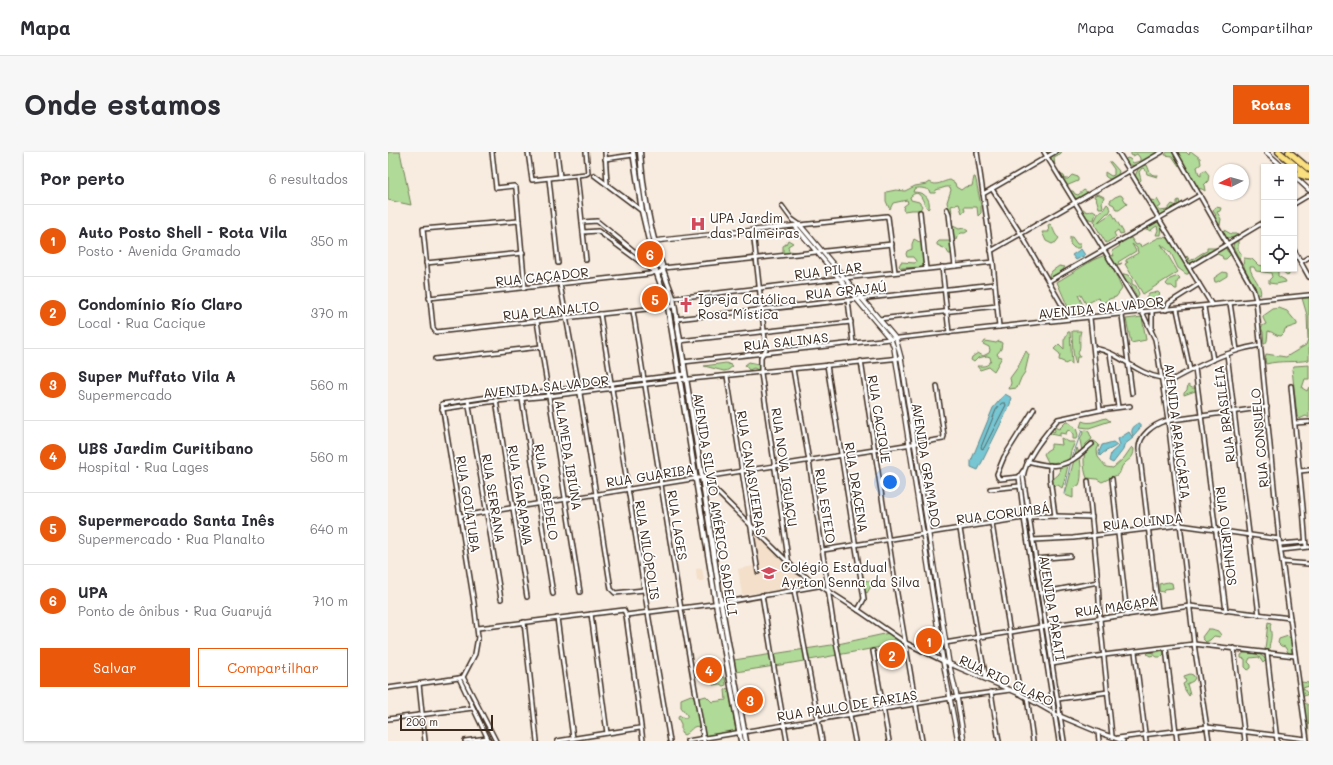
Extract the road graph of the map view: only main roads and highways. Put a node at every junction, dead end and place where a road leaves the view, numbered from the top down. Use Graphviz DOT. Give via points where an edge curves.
graph roads {
  1 [pos="640,152"];
  2 [pos="1279,152"];
  3 [pos="1289,152"];
  4 [pos="633,154"];
  5 [pos="1309,169"];
  6 [pos="1297,176"];
  7 [pos="1309,177"];
  8 [pos="662,268"];
  9 [pos="656,270"];
  10 [pos="728,639"];
  11 [pos="722,640"];
  12 [pos="741,741"];
  13 [pos="746,741"];
  1 -- 8 [label="main road, AVENIDA SILVIO AMÉRICO SADELLI" via="648,211"];
  2 -- 7 [label="highway"];
  3 -- 5 [label="highway"];
  4 -- 9 [label="main road, AVENIDA SILVIO AMÉRICO SADELLI" via="642,211"];
  6 -- 7 [label="highway"];
  8 -- 9 [label="main road" via="661,272"];
  8 -- 9 [label="main road" via="660,265"];
  8 -- 10 [label="main road, AVENIDA SILVIO AMÉRICO SADELLI" via="674,306"];
  9 -- 11 [label="main road, AVENIDA SILVIO AMÉRICO SADELLI" via="667,299"];
  10 -- 11 [label="main road"];
  10 -- 13 [label="main road, AVENIDA SILVIO AMÉRICO SADELLI"];
  11 -- 12 [label="main road, AVENIDA SILVIO AMÉRICO SADELLI"];
}
